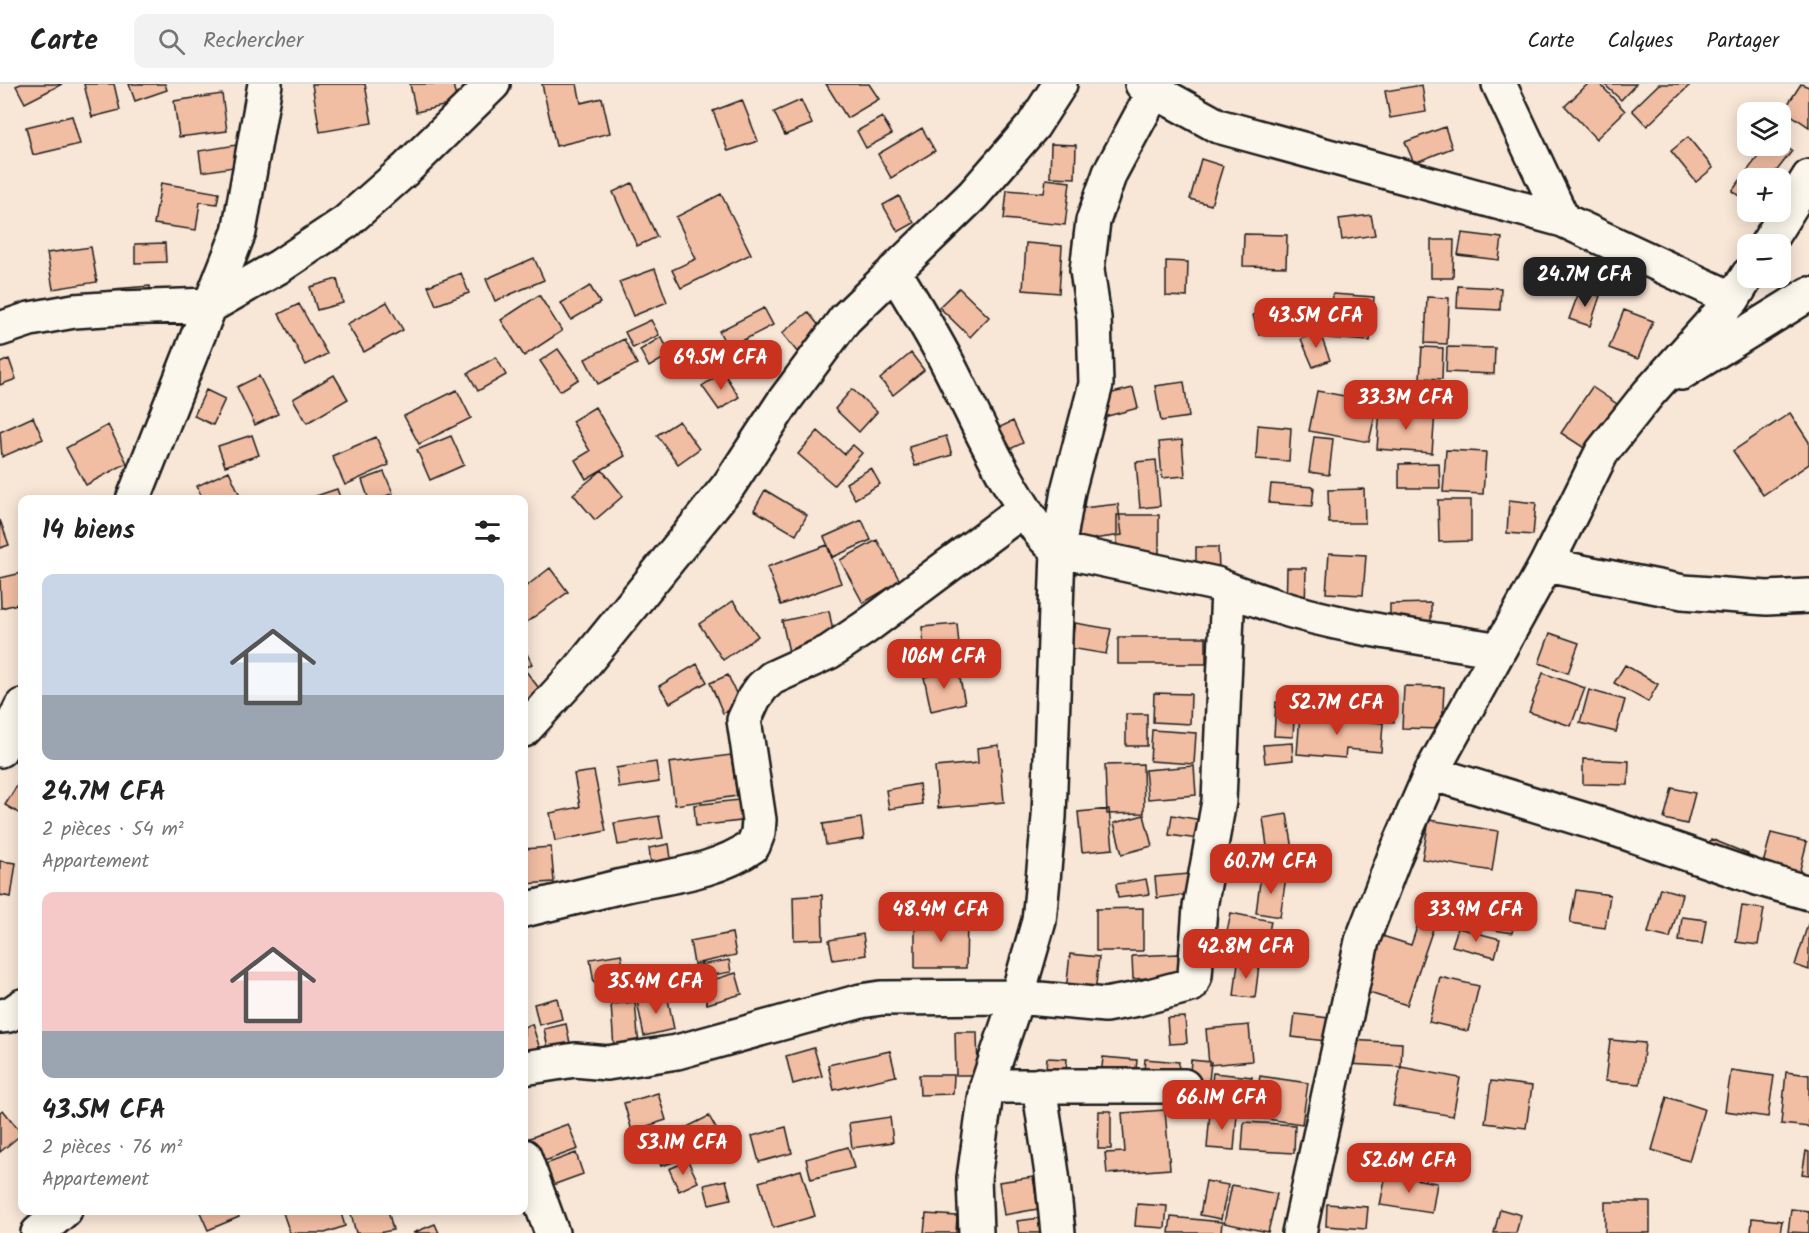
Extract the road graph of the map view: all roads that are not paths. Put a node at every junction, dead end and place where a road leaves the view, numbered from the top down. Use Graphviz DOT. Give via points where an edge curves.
graph roads {
  1 [pos="265,84"];
  2 [pos="493,84"];
  3 [pos="1060,84"];
  4 [pos="1499,84"];
  5 [pos="1151,86"];
  6 [pos="1809,177"];
  7 [pos="1563,220"];
  8 [pos="1773,234"];
  9 [pos="894,271"];
  10 [pos="1737,286"];
  11 [pos="1739,288"];
  12 [pos="1809,294"];
  13 [pos="212,305"];
  14 [pos="0,329"];
  15 [pos="1648,394"];
  16 [pos="135,495"];
  17 [pos="1024,509"];
  18 [pos="1058,550"];
  19 [pos="1546,565"];
  20 [pos="1228,590"];
  21 [pos="1809,596"];
  22 [pos="1499,650"];
  23 [pos="18,714"];
  24 [pos="528,726"];
  25 [pos="0,750"];
  26 [pos="1431,773"];
  27 [pos="1809,893"];
  28 [pos="528,909"];
  29 [pos="1017,997"];
  30 [pos="18,1009"];
  31 [pos="0,1016"];
  32 [pos="528,1067"];
  33 [pos="1039,1085"];
  34 [pos="987,1086"];
  35 [pos="1184,1086"];
  36 [pos="528,1167"];
  37 [pos="59,1215"];
  38 [pos="38,1233"];
  39 [pos="552,1233"];
  40 [pos="976,1233"];
  41 [pos="1058,1233"];
  42 [pos="1299,1233"];
  1 -- 13 [label="street" via="239,232"];
  2 -- 13 [label="street" via="346,222"];
  3 -- 9 [label="street" via="1033,126 973,195"];
  4 -- 7 [label="street"];
  5 -- 7 [label="street" via="1218,126"];
  5 -- 18 [label="street" via="1110,173 1093,221 1087,270 1094,318 1096,384 1068,491"];
  6 -- 8 [label="street"];
  7 -- 10 [label="street"];
  9 -- 17 [label="street" via="927,325"];
  9 -- 24 [label="street" via="845,319 723,493 580,669"];
  11 -- 15 [label="street"];
  12 -- 15 [label="street"];
  13 -- 14 [label="street" via="74,311"];
  13 -- 16 [label="street"];
  15 -- 19 [label="street" via="1602,452"];
  17 -- 18 [label="street" via="1042,536"];
  17 -- 28 [label="street" via="866,627 829,652 772,678 762,687 744,720 759,820 753,846 724,863"];
  18 -- 20 [label="street" via="1180,575"];
  18 -- 29 [label="street" via="1047,840 1039,921"];
  19 -- 21 [label="street" via="1683,592"];
  19 -- 22 [label="street"];
  20 -- 22 [label="street" via="1359,628"];
  20 -- 29 [label="street" via="1219,801 1200,907 1194,982 1186,988 1105,1005"];
  22 -- 26 [label="street"];
  23 -- 25 [label="street"];
  26 -- 27 [label="street"];
  26 -- 42 [label="street" via="1362,941"];
  29 -- 32 [label="street" via="881,998 677,1052 607,1063 575,1060"];
  29 -- 34 [label="street"];
  30 -- 31 [label="street" via="9,1016"];
  33 -- 34 [label="street"];
  33 -- 35 [label="street"];
  33 -- 41 [label="street"];
  34 -- 40 [label="street" via="974,1178"];
  36 -- 39 [label="street"];
  37 -- 38 [label="street"];
}
